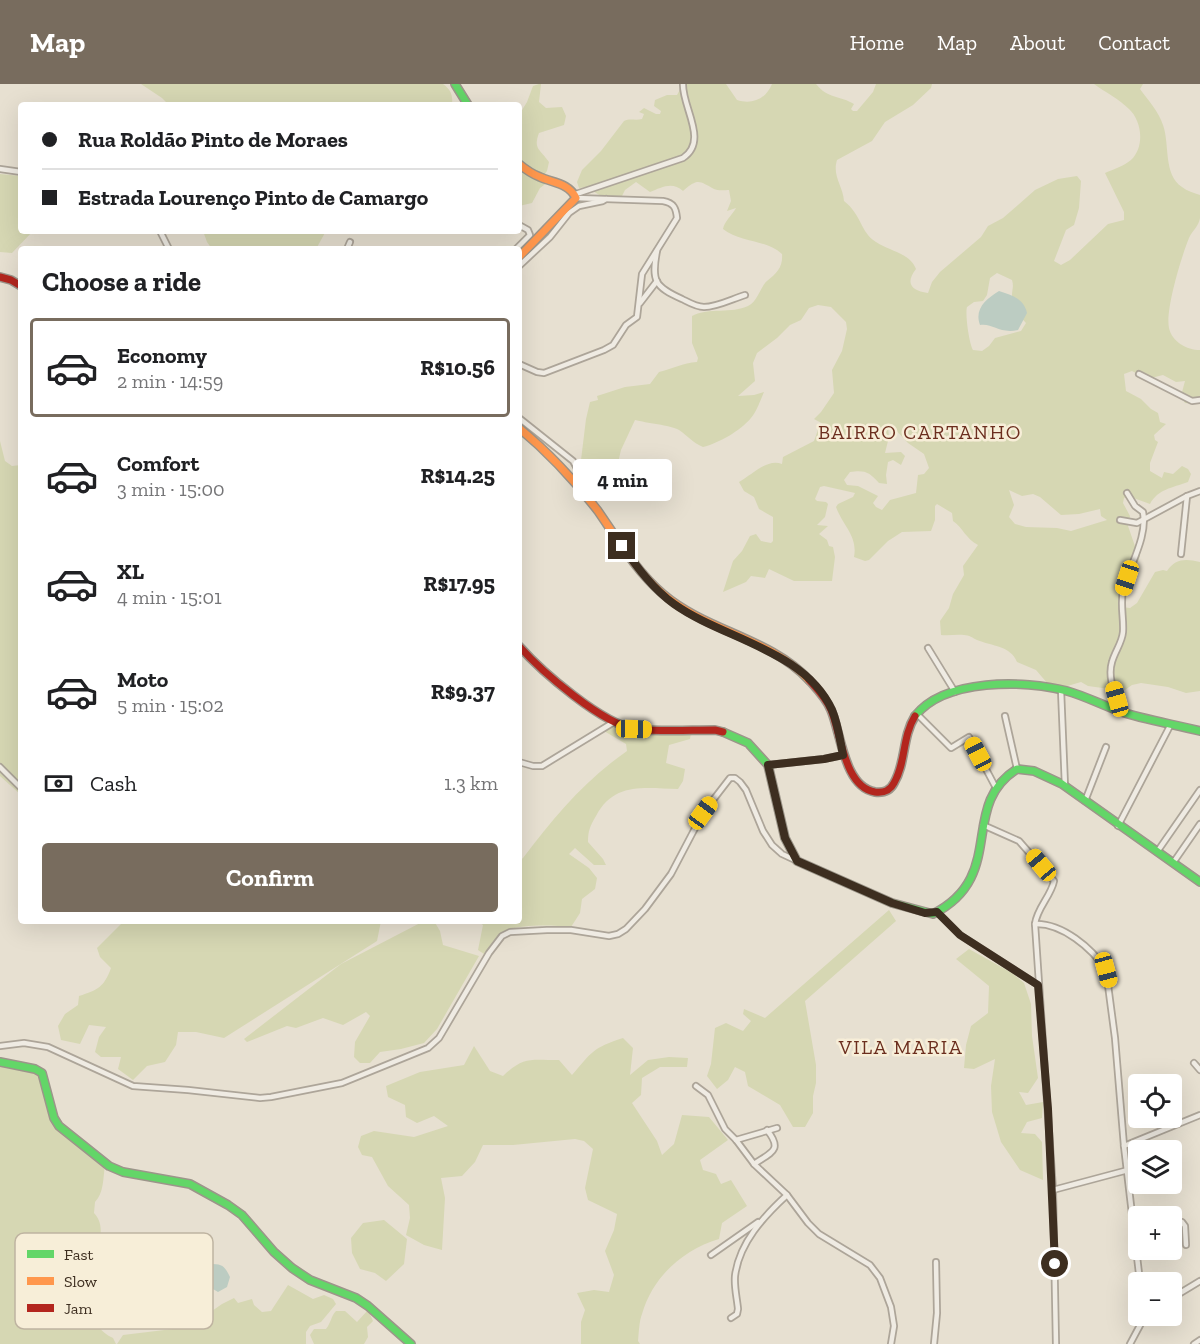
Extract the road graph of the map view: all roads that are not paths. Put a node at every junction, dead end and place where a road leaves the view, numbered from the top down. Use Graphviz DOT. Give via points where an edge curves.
graph roads {
  1 [pos="455,84"];
  2 [pos="683,84"];
  3 [pos="466,102"];
  4 [pos="522,166"];
  5 [pos="0,169"];
  6 [pos="18,172"];
  7 [pos="576,196"];
  8 [pos="607,198"];
  9 [pos="522,227"];
  10 [pos="350,242"];
  11 [pos="348,246"];
  12 [pos="519,246"];
  13 [pos="658,249"];
  14 [pos="522,254"];
  15 [pos="522,264"];
  16 [pos="0,277"];
  17 [pos="657,281"];
  18 [pos="18,284"];
  19 [pos="745,296"];
  20 [pos="640,303"];
  21 [pos="522,365"];
  22 [pos="1139,374"];
  23 [pos="1200,400"];
  24 [pos="522,420"];
  25 [pos="522,431"];
  26 [pos="1200,491"];
  27 [pos="582,492"];
  28 [pos="1127,493"];
  29 [pos="1187,496"];
  30 [pos="1120,520"];
  31 [pos="1144,520"];
  32 [pos="1181,554"];
  33 [pos="928,648"];
  34 [pos="522,649"];
  35 [pos="1061,690"];
  36 [pos="955,692"];
  37 [pos="1120,711"];
  38 [pos="917,714"];
  39 [pos="1005,716"];
  40 [pos="614,722"];
  41 [pos="1171,723"];
  42 [pos="1200,731"];
  43 [pos="1106,747"];
  44 [pos="843,755"];
  45 [pos="522,763"];
  46 [pos="768,765"];
  47 [pos="0,767"];
  48 [pos="1017,769"];
  49 [pos="18,785"];
  50 [pos="1065,786"];
  51 [pos="996,788"];
  52 [pos="1200,790"];
  53 [pos="1085,801"];
  54 [pos="1200,824"];
  55 [pos="983,825"];
  56 [pos="1118,826"];
  57 [pos="1157,852"];
  58 [pos="797,861"];
  59 [pos="1173,863"];
  60 [pos="1200,882"];
  61 [pos="937,912"];
  62 [pos="1035,924"];
  63 [pos="1038,985"];
  64 [pos="0,1046"];
  65 [pos="0,1062"];
  66 [pos="1194,1063"];
  67 [pos="1200,1070"];
  68 [pos="696,1086"];
  69 [pos="1200,1115"];
  70 [pos="777,1128"];
  71 [pos="767,1130"];
  72 [pos="736,1140"];
  73 [pos="1124,1146"];
  74 [pos="754,1164"];
  75 [pos="1128,1170"];
  76 [pos="1053,1190"];
  77 [pos="787,1195"];
  78 [pos="763,1219"];
  79 [pos="1182,1222"];
  80 [pos="1186,1245"];
  81 [pos="711,1255"];
  82 [pos="936,1262"];
  83 [pos="1200,1281"];
  84 [pos="1182,1292"];
  85 [pos="731,1318"];
  86 [pos="1140,1326"];
  87 [pos="1200,1340"];
  88 [pos="1133,1342"];
  89 [pos="411,1344"];
  90 [pos="891,1344"];
  91 [pos="934,1344"];
  92 [pos="1056,1344"];
  93 [pos="1194,1344"];
  1 -- 3 [label="street"];
  2 -- 7 [label="street" via="695,135 695,145 689,154"];
  4 -- 7 [label="street" via="538,177 567,187"];
  5 -- 6 [label="street"];
  7 -- 8 [label="street"];
  7 -- 14 [label="street"];
  8 -- 13 [label="street" via="670,202 677,218"];
  8 -- 15 [label="street" via="574,209"];
  9 -- 12 [label="street" via="530,235"];
  10 -- 11 [label="street"];
  13 -- 17 [label="street"];
  13 -- 20 [label="street" via="642,274"];
  16 -- 18 [label="street"];
  17 -- 19 [label="street" via="663,290 698,306"];
  17 -- 20 [label="street"];
  20 -- 21 [label="street" via="637,317 604,350 544,373"];
  22 -- 23 [label="street" via="1192,401"];
  24 -- 27 [label="street" via="573,461 580,474"];
  25 -- 27 [label="street"];
  26 -- 29 [label="street"];
  27 -- 44 [label="street" via="639,569 674,603 806,676 832,711"];
  28 -- 31 [label="street" via="1143,512"];
  29 -- 31 [label="street"];
  29 -- 32 [label="street"];
  30 -- 31 [label="street"];
  31 -- 37 [label="street" via="1122,599 1122,638 1110,674"];
  33 -- 36 [label="street"];
  34 -- 40 [label="street" via="534,663"];
  35 -- 36 [label="street" via="1030,685"];
  35 -- 37 [label="street"];
  35 -- 50 [label="street"];
  36 -- 38 [label="street" via="933,701"];
  37 -- 41 [label="street"];
  38 -- 44 [label="street" via="907,735 898,776 884,793 864,788"];
  38 -- 51 [label="street" via="951,748 969,737"];
  39 -- 48 [label="street"];
  40 -- 45 [label="street" via="542,766"];
  40 -- 46 [label="street" via="634,729 715,730 748,743"];
  41 -- 42 [label="street"];
  41 -- 56 [label="street"];
  43 -- 53 [label="street"];
  44 -- 46 [label="street"];
  46 -- 58 [label="street" via="785,838"];
  47 -- 49 [label="street"];
  48 -- 50 [label="street" via="1034,771"];
  48 -- 51 [label="street"];
  50 -- 53 [label="street"];
  51 -- 55 [label="street"];
  52 -- 57 [label="street"];
  53 -- 56 [label="street"];
  54 -- 59 [label="street"];
  55 -- 61 [label="street" via="973,879 960,897"];
  55 -- 62 [label="street" via="1019,841 1053,878 1054,885"];
  56 -- 57 [label="street"];
  57 -- 59 [label="street"];
  58 -- 61 [label="street" via="892,903 925,913"];
  58 -- 64 [label="street" via="772,845 746,790 730,778 703,813 671,874 626,929 609,936 547,930 502,936 439,1038 428,1048 342,1083 260,1098 144,1088 48,1047 24,1043"];
  59 -- 60 [label="street"];
  61 -- 63 [label="street" via="960,935"];
  62 -- 63 [label="street"];
  62 -- 73 [label="street" via="1053,925 1076,940 1106,970 1116,1038"];
  63 -- 76 [label="street"];
  65 -- 89 [label="street" via="42,1073 59,1126 109,1166 190,1184 228,1205 292,1268 368,1305"];
  66 -- 67 [label="street"];
  68 -- 72 [label="street" via="708,1095 720,1122"];
  69 -- 73 [label="street"];
  70 -- 71 [label="street"];
  71 -- 72 [label="street"];
  71 -- 74 [label="street" via="776,1146"];
  72 -- 74 [label="street"];
  73 -- 75 [label="street"];
  74 -- 77 [label="street"];
  75 -- 76 [label="street"];
  76 -- 92 [label="street"];
  77 -- 78 [label="street"];
  77 -- 90 [label="street" via="819,1234 870,1265 880,1278 891,1307"];
  78 -- 81 [label="street"];
  78 -- 85 [label="street" via="739,1261 735,1276 738,1309"];
  79 -- 80 [label="street"];
  82 -- 91 [label="street"];
  83 -- 84 [label="street"];
  86 -- 88 [label="street"];
  87 -- 93 [label="street"];
}
